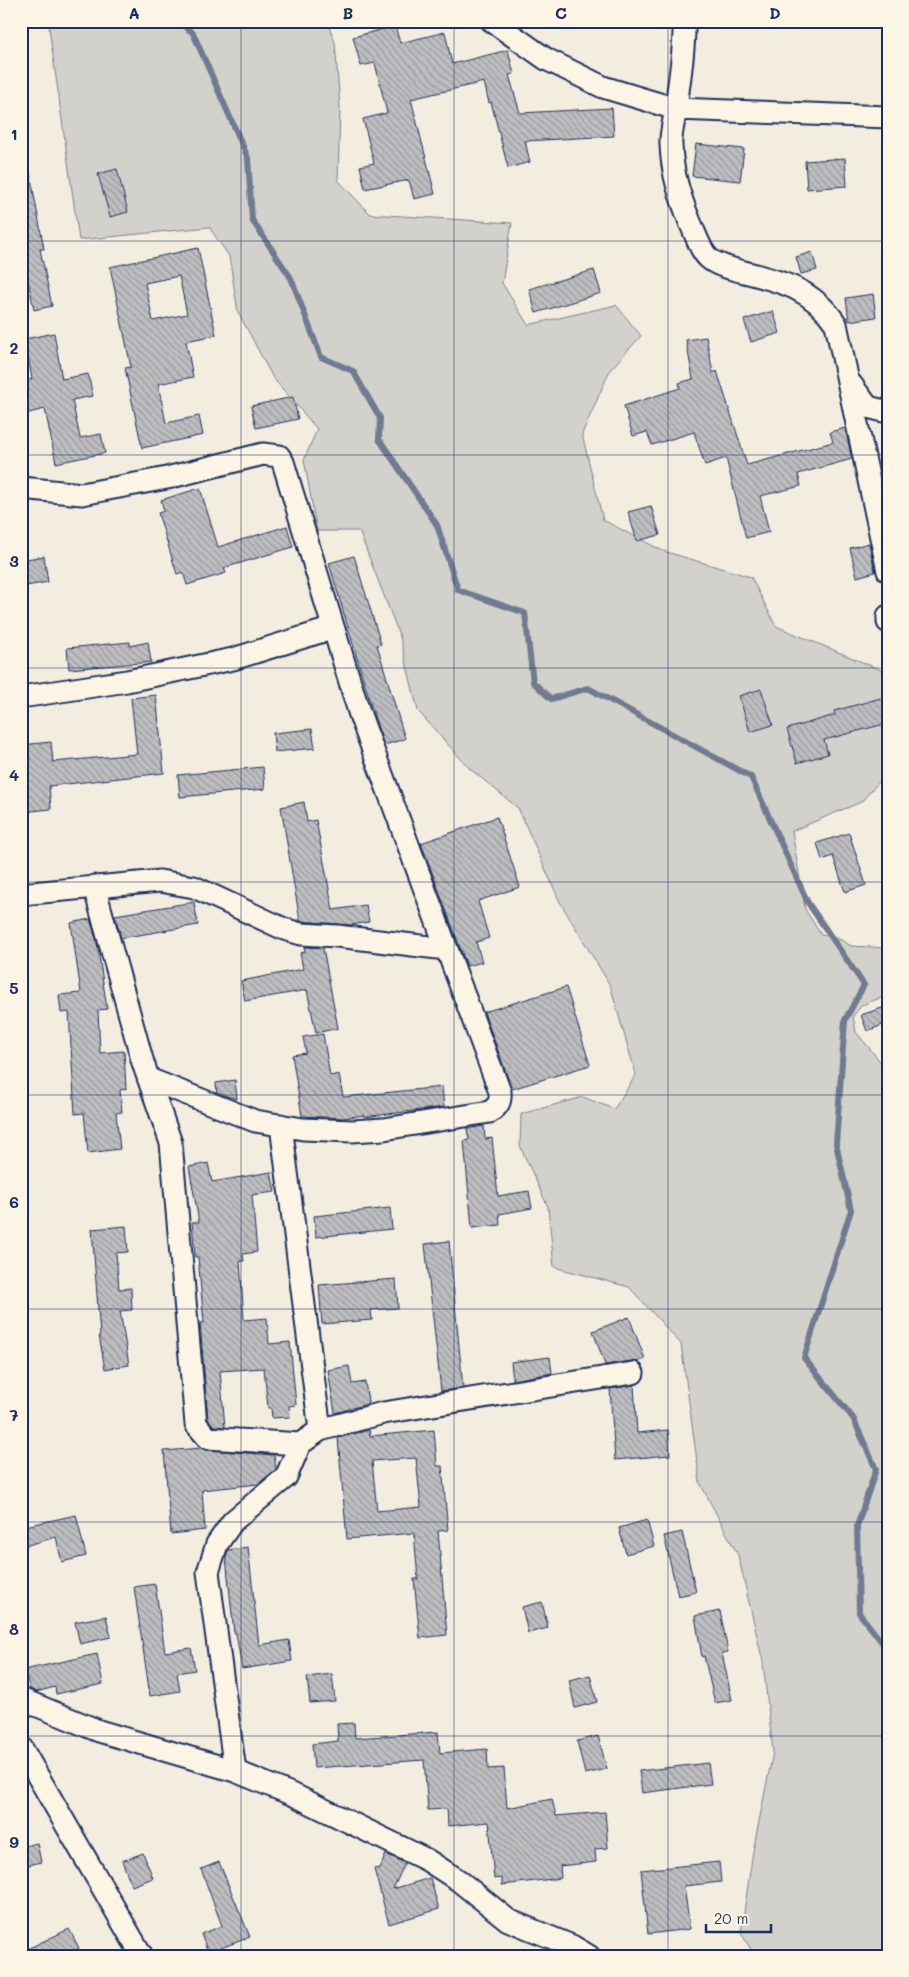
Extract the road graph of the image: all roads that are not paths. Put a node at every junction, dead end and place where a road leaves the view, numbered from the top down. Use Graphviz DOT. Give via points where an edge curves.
graph roads {
  1 [pos="492,21"];
  2 [pos="684,21"];
  3 [pos="676,109"];
  4 [pos="888,117"];
  5 [pos="848,380"];
  6 [pos="888,412"];
  7 [pos="21,488"];
  8 [pos="888,571"];
  9 [pos="888,616"];
  10 [pos="888,622"];
  11 [pos="334,628"];
  12 [pos="21,697"];
  13 [pos="94,886"];
  14 [pos="21,894"];
  15 [pos="446,949"];
  16 [pos="149,1080"];
  17 [pos="280,1125"];
  18 [pos="633,1373"];
  19 [pos="320,1430"];
  20 [pos="300,1444"];
  21 [pos="21,1699"];
  22 [pos="21,1747"];
  23 [pos="235,1771"];
  24 [pos="142,1956"];
  25 [pos="589,1956"];
  1 -- 3 [label="street" via="546,59 594,83"];
  2 -- 3 [label="street"];
  3 -- 4 [label="street"];
  3 -- 5 [label="street" via="671,144 678,193 702,249 709,260 718,265 778,280 801,289 818,303 836,324"];
  5 -- 6 [label="street" via="868,407"];
  5 -- 8 [label="street"];
  7 -- 11 [label="street" via="82,494 166,478 263,454 279,456"];
  9 -- 10 [label="street"];
  11 -- 12 [label="street" via="233,659 127,681"];
  11 -- 15 [label="street" via="360,715"];
  13 -- 14 [label="street"];
  13 -- 15 [label="street" via="160,881 194,887 284,930"];
  13 -- 16 [label="street"];
  15 -- 17 [label="street" via="500,1092 501,1100 496,1107 490,1112 384,1129 352,1131"];
  16 -- 17 [label="street" via="255,1121"];
  16 -- 20 [label="street" via="171,1142 196,1424 208,1438"];
  17 -- 19 [label="street"];
  18 -- 19 [label="street" via="383,1413"];
  19 -- 20 [label="street"];
  20 -- 23 [label="street" via="286,1478 233,1521 217,1544 208,1572"];
  21 -- 23 [label="street" via="99,1731"];
  22 -- 24 [label="street"];
  23 -- 25 [label="street" via="296,1796 427,1860 508,1920"];
}
